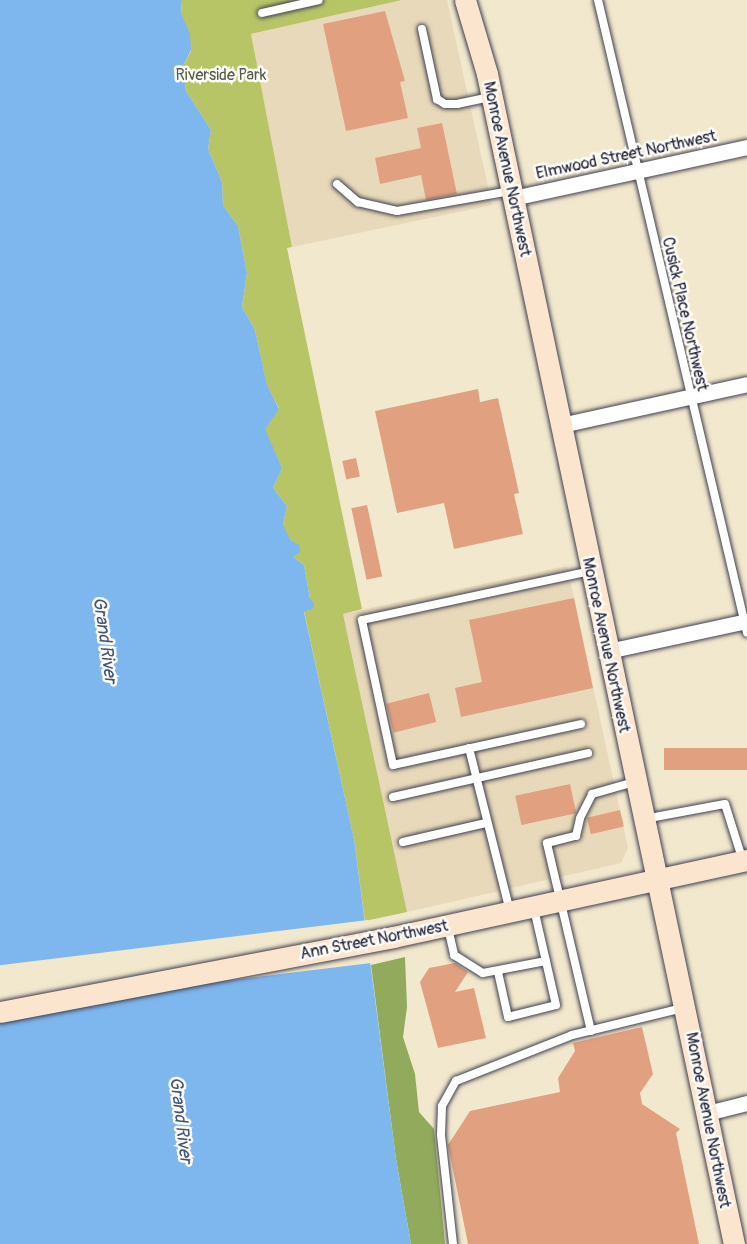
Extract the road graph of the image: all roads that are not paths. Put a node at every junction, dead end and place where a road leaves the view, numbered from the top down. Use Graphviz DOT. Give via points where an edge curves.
graph roads {
  1 [pos="319,0"];
  2 [pos="465,0"];
  3 [pos="480,0"];
  4 [pos="598,0"];
  5 [pos="262,13"];
  6 [pos="422,29"];
  7 [pos="480,45"];
  8 [pos="491,97"];
  9 [pos="747,147"];
  10 [pos="638,171"];
  11 [pos="337,184"];
  12 [pos="512,195"];
  13 [pos="747,384"];
  14 [pos="691,397"];
  15 [pos="561,425"];
  16 [pos="591,571"];
  17 [pos="746,625"];
  18 [pos="608,651"];
  19 [pos="581,724"];
  20 [pos="469,748"];
  21 [pos="588,753"];
  22 [pos="476,778"];
  23 [pos="635,782"];
  24 [pos="393,797"];
  25 [pos="643,819"];
  26 [pos="486,823"];
  27 [pos="403,842"];
  28 [pos="745,860"];
  29 [pos="657,881"];
  30 [pos="560,902"];
  31 [pos="533,907"];
  32 [pos="510,912"];
  33 [pos="448,926"];
  34 [pos="546,961"];
  35 [pos="498,972"];
  36 [pos="686,1007"];
  37 [pos="0,1012"];
  38 [pos="591,1031"];
  39 [pos="747,1103"];
  40 [pos="707,1113"];
  41 [pos="453,1244"];
  42 [pos="734,1244"];
  1 -- 5 [label="lane"];
  2 -- 7 [label="main road, Monroe Avenue Northwest"];
  3 -- 7 [label="main road, Monroe Avenue Northwest"];
  4 -- 10 [label="lane, Cusick Place Northwest"];
  6 -- 8 [label="lane" via="438,99 445,104 458,104"];
  7 -- 8 [label="main road, Monroe Avenue Northwest"];
  8 -- 12 [label="main road, Monroe Avenue Northwest"];
  9 -- 10 [label="street, Elmwood Street Northwest"];
  10 -- 12 [label="street, Elmwood Street Northwest"];
  10 -- 14 [label="lane, Cusick Place Northwest"];
  11 -- 12 [label="lane" via="358,202 397,211"];
  12 -- 15 [label="main road, Monroe Avenue Northwest"];
  13 -- 14 [label="street"];
  14 -- 15 [label="street"];
  14 -- 17 [label="lane, Cusick Place Northwest"];
  15 -- 16 [label="main road, Monroe Avenue Northwest"];
  16 -- 18 [label="main road, Monroe Avenue Northwest"];
  16 -- 20 [label="lane" via="362,620 393,765"];
  17 -- 18 [label="street"];
  18 -- 23 [label="main road, Monroe Avenue Northwest"];
  19 -- 20 [label="lane"];
  20 -- 22 [label="lane"];
  21 -- 22 [label="lane"];
  22 -- 24 [label="lane"];
  22 -- 26 [label="lane"];
  23 -- 25 [label="main road, Monroe Avenue Northwest"];
  23 -- 30 [label="lane" via="592,795 576,836 547,843"];
  25 -- 28 [label="lane" via="724,804"];
  25 -- 29 [label="main road, Monroe Avenue Northwest"];
  26 -- 27 [label="lane"];
  26 -- 32 [label="lane"];
  28 -- 29 [label="main road, Ann Street Northwest"];
  29 -- 30 [label="main road, Ann Street Northwest"];
  29 -- 36 [label="main road, Monroe Avenue Northwest"];
  30 -- 31 [label="main road, Ann Street Northwest"];
  30 -- 38 [label="lane"];
  31 -- 32 [label="main road, Ann Street Northwest"];
  31 -- 34 [label="lane"];
  32 -- 33 [label="main road, Ann Street Northwest"];
  33 -- 35 [label="lane" via="456,957 483,974"];
  33 -- 37 [label="main road, Ann Street Northwest"];
  34 -- 35 [label="lane"];
  34 -- 35 [label="lane" via="556,1005 508,1017"];
  36 -- 38 [label="lane"];
  36 -- 40 [label="main road, Monroe Avenue Northwest"];
  38 -- 41 [label="lane" via="485,1067 456,1082 442,1106 441,1135"];
  39 -- 40 [label="street"];
  40 -- 42 [label="main road, Monroe Avenue Northwest"];
}
